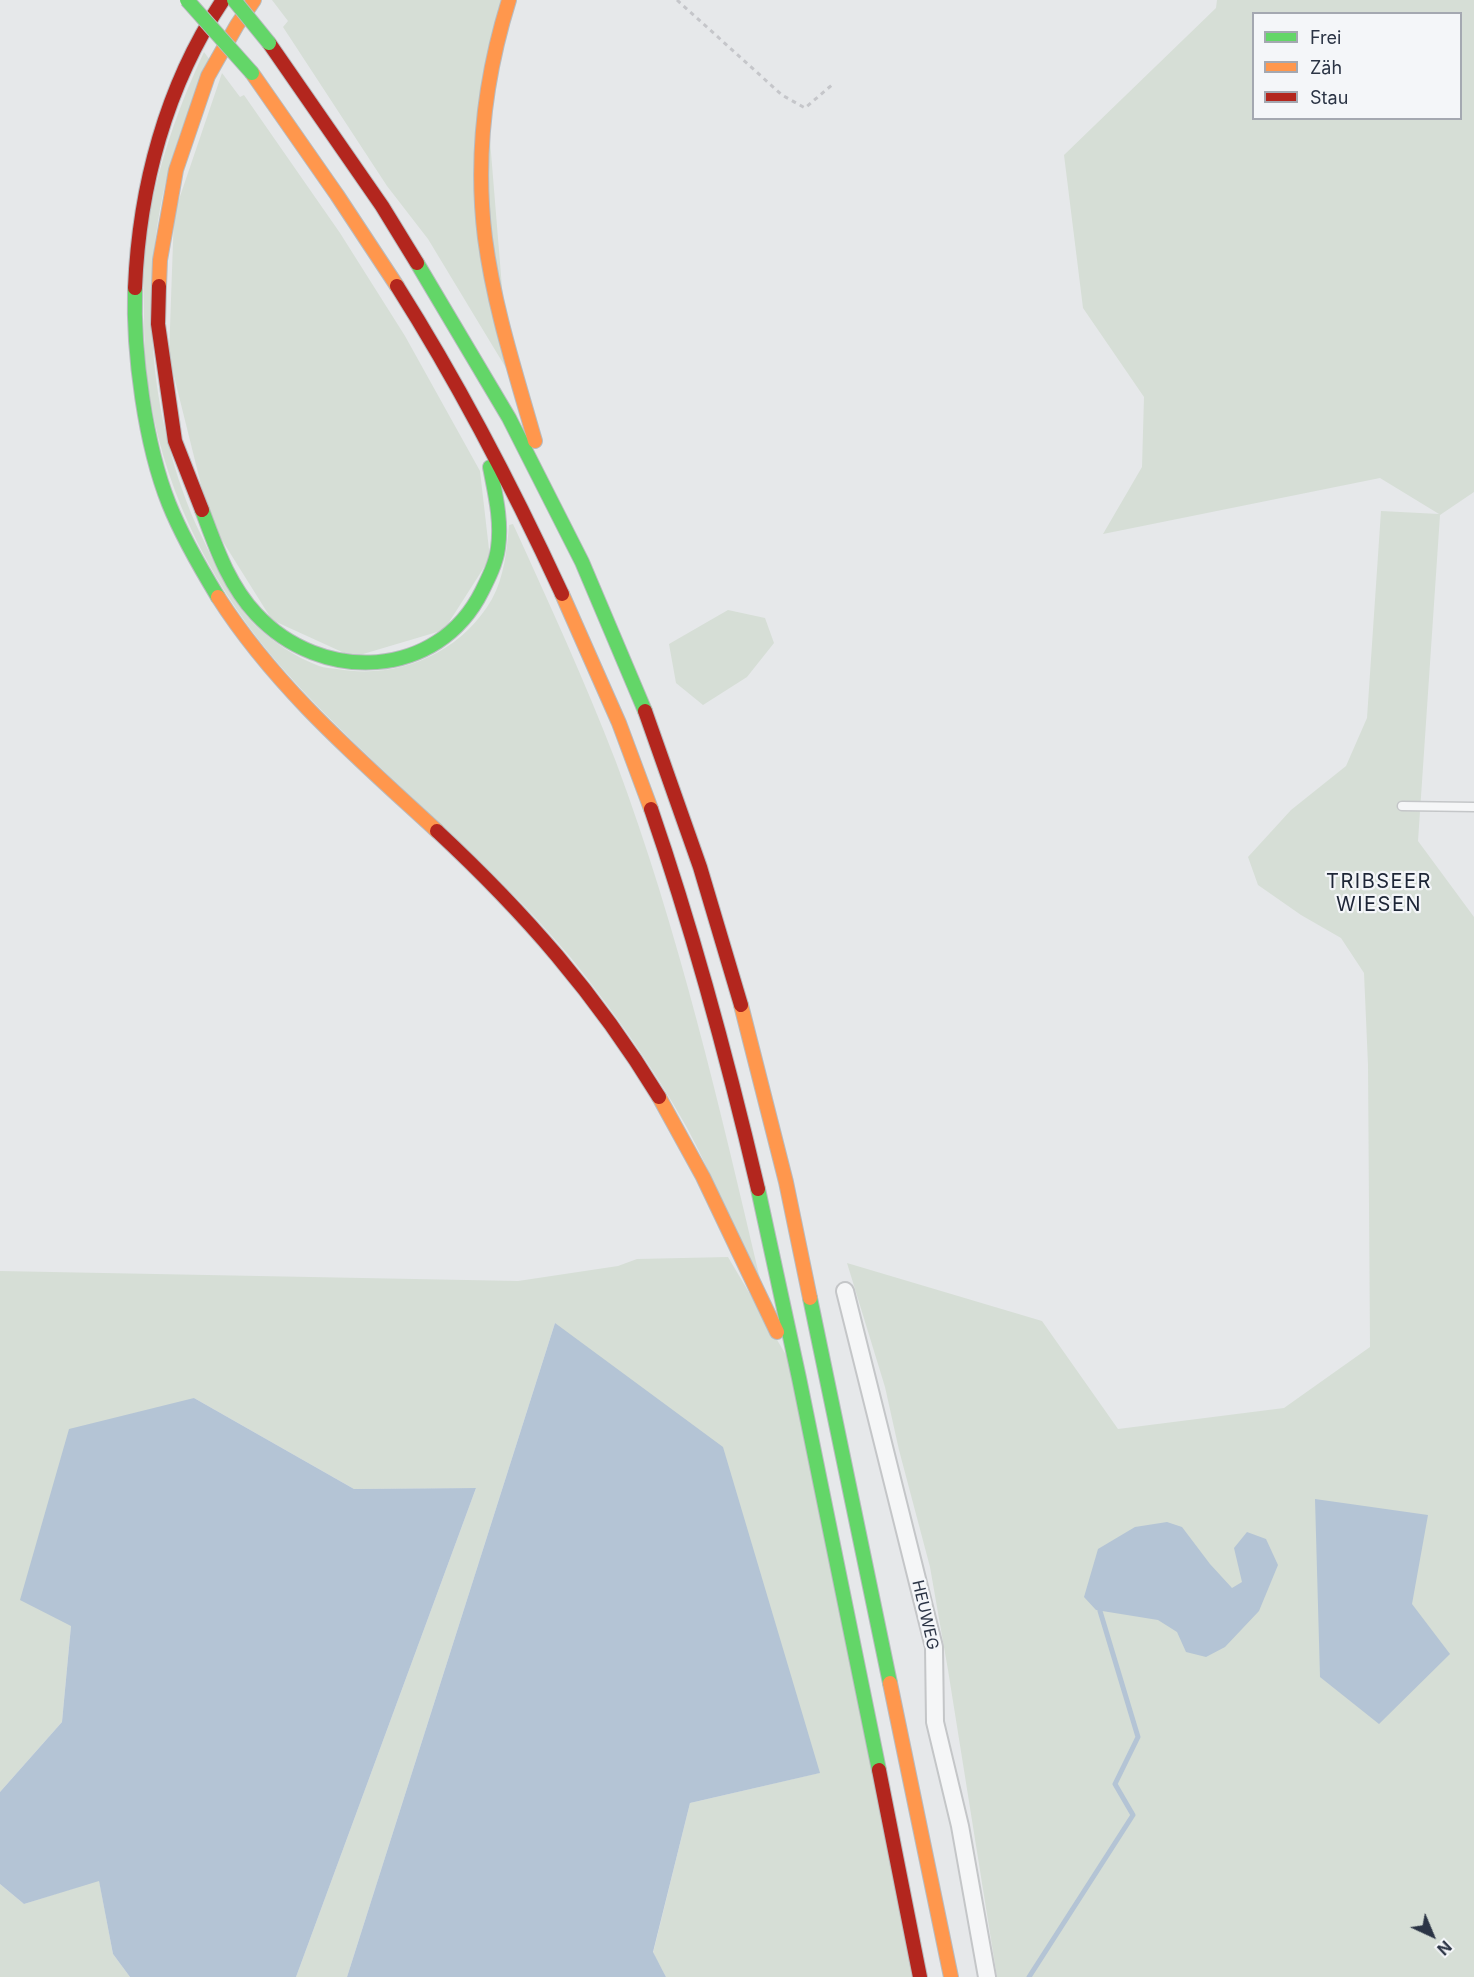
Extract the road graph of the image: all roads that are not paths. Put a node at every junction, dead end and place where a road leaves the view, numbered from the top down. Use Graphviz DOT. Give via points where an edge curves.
graph roads {
  1 [pos="187,0"];
  2 [pos="223,0"];
  3 [pos="234,0"];
  4 [pos="254,0"];
  5 [pos="509,0"];
  6 [pos="484,437"];
  7 [pos="553,505"];
  8 [pos="1402,806"];
  9 [pos="1474,807"];
  10 [pos="845,1291"];
  11 [pos="799,1377"];
  12 [pos="921,1977"];
  13 [pos="951,1977"];
  14 [pos="987,1977"];
  1 -- 6 [label="highway, bridge" via="252,73 359,227 418,319"];
  2 -- 11 [label="highway" via="188,63 169,108 147,184 136,247 136,356 144,412 168,500 216,594 277,676 506,897 561,958 616,1030 692,1155"];
  3 -- 7 [label="highway, bridge" via="269,43 382,206 509,418"];
  4 -- 6 [label="highway" via="208,76 176,170 160,260 158,324 175,441 226,572 262,620 288,640 319,656 378,663 435,643 459,624 477,601 498,548 499,518"];
  5 -- 7 [label="highway" via="489,74 483,118 485,238 502,325"];
  6 -- 11 [label="highway" via="554,576 606,693 670,867 734,1087"];
  7 -- 13 [label="highway" via="633,680 666,767 733,973 786,1182"];
  8 -- 9 [label="lane"];
  10 -- 14 [label="street, HEUWEG" via="934,1647 935,1722 960,1826"];
  11 -- 12 [label="highway"];
}
